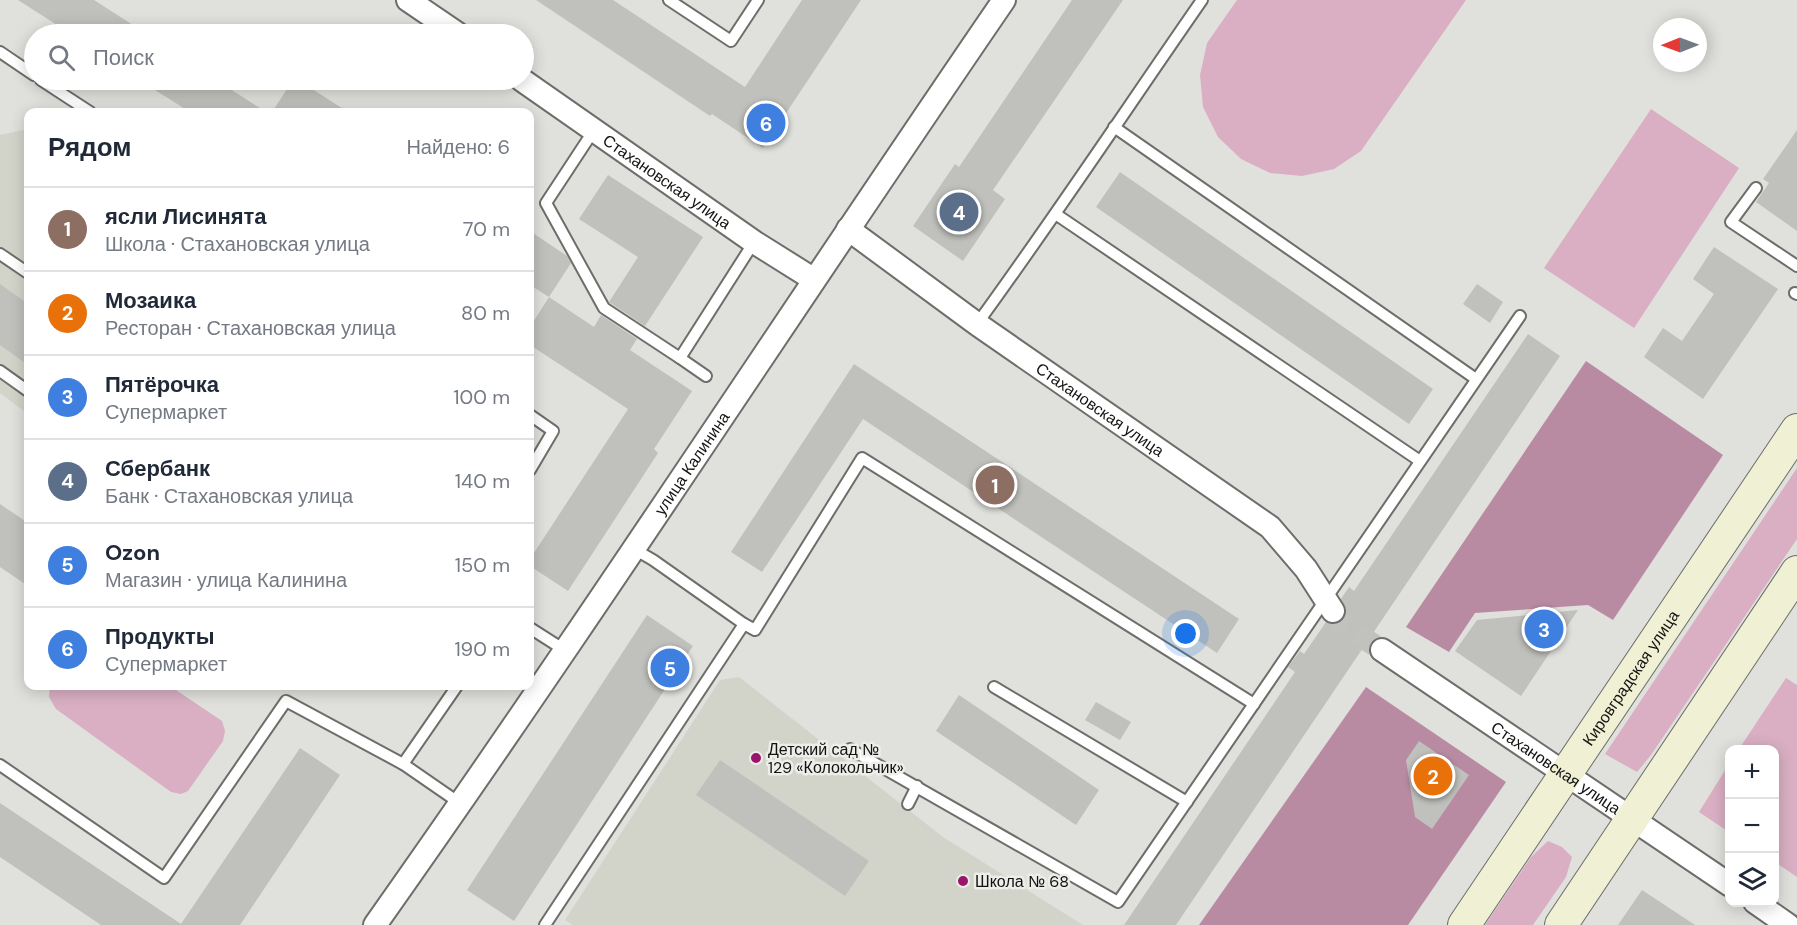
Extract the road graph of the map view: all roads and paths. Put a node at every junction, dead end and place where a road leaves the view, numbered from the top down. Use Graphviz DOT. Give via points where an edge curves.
graph roads {
  1 [pos="408,0"];
  2 [pos="669,0"];
  3 [pos="758,0"];
  4 [pos="1004,0"];
  5 [pos="1202,0"];
  6 [pos="443,24"];
  7 [pos="0,52"];
  8 [pos="24,68"];
  9 [pos="534,88"];
  10 [pos="56,90"];
  11 [pos="84,108"];
  12 [pos="1114,127"];
  13 [pos="594,130"];
  14 [pos="1756,188"];
  15 [pos="1057,215"];
  16 [pos="848,229"];
  17 [pos="754,242"];
  18 [pos="0,254"];
  19 [pos="1797,266"];
  20 [pos="24,270"];
  21 [pos="813,279"];
  22 [pos="1520,316"];
  23 [pos="977,324"];
  24 [pos="680,358"];
  25 [pos="0,371"];
  26 [pos="706,376"];
  27 [pos="1476,379"];
  28 [pos="24,388"];
  29 [pos="534,418"];
  30 [pos="1797,430"];
  31 [pos="1420,461"];
  32 [pos="534,463"];
  33 [pos="634,549"];
  34 [pos="1797,572"];
  35 [pos="1330,604"];
  36 [pos="744,624"];
  37 [pos="534,631"];
  38 [pos="1382,650"];
  39 [pos="566,651"];
  40 [pos="994,687"];
  41 [pos="454,690"];
  42 [pos="1254,704"];
  43 [pos="850,749"];
  44 [pos="403,764"];
  45 [pos="0,765"];
  46 [pos="1565,774"];
  47 [pos="917,786"];
  48 [pos="1186,802"];
  49 [pos="461,804"];
  50 [pos="908,804"];
  51 [pos="1632,820"];
  52 [pos="1725,882"];
  53 [pos="1761,907"];
  54 [pos="375,925"];
  55 [pos="545,925"];
  56 [pos="1464,925"];
  57 [pos="1562,925"];
  58 [pos="1788,925"];
  1 -- 6 [label="street"];
  2 -- 3 [label="lane" via="731,41"];
  4 -- 16 [label="street, улица Калинина"];
  5 -- 12 [label="lane"];
  7 -- 8 [label="lane"];
  9 -- 13 [label="street, Стахановская улица"];
  10 -- 11 [label="lane"];
  12 -- 15 [label="lane"];
  12 -- 27 [label="lane"];
  13 -- 17 [label="street, Стахановская улица"];
  13 -- 24 [label="lane" via="546,203 604,308"];
  14 -- 19 [label="lane" via="1731,222"];
  15 -- 23 [label="lane"];
  15 -- 31 [label="lane"];
  16 -- 21 [label="street, улица Калинина"];
  16 -- 23 [label="street, Стахановская улица"];
  17 -- 21 [label="street, Стахановская улица"];
  17 -- 24 [label="lane"];
  18 -- 20 [label="lane"];
  21 -- 33 [label="street, улица Калинина"];
  22 -- 27 [label="lane"];
  23 -- 35 [label="street, Стахановская улица" via="1270,528"];
  24 -- 26 [label="lane"];
  25 -- 28 [label="lane"];
  27 -- 31 [label="lane"];
  29 -- 32 [label="lane" via="552,431"];
  30 -- 46 [label="main road, Кировградская улица"];
  31 -- 35 [label="lane"];
  33 -- 36 [label="lane"];
  33 -- 39 [label="street, улица Калинина"];
  34 -- 51 [label="main road"];
  35 -- 42 [label="lane"];
  36 -- 42 [label="lane" via="755,630 862,458"];
  36 -- 55 [label="lane"];
  37 -- 39 [label="lane"];
  38 -- 46 [label="street, Стахановская улица"];
  39 -- 49 [label="street, улица Калинина"];
  40 -- 48 [label="lane"];
  41 -- 44 [label="lane"];
  42 -- 48 [label="lane"];
  43 -- 47 [label="lane"];
  44 -- 45 [label="lane" via="286,701 164,878"];
  44 -- 49 [label="lane"];
  46 -- 51 [label="street, Стахановская улица"];
  46 -- 56 [label="main road, Кировградская улица"];
  47 -- 48 [label="lane" via="1118,902"];
  47 -- 50 [label="lane"];
  49 -- 54 [label="street, улица Калинина"];
  51 -- 52 [label="street, Стахановская улица"];
  51 -- 57 [label="main road"];
  53 -- 58 [label="street"];
}
